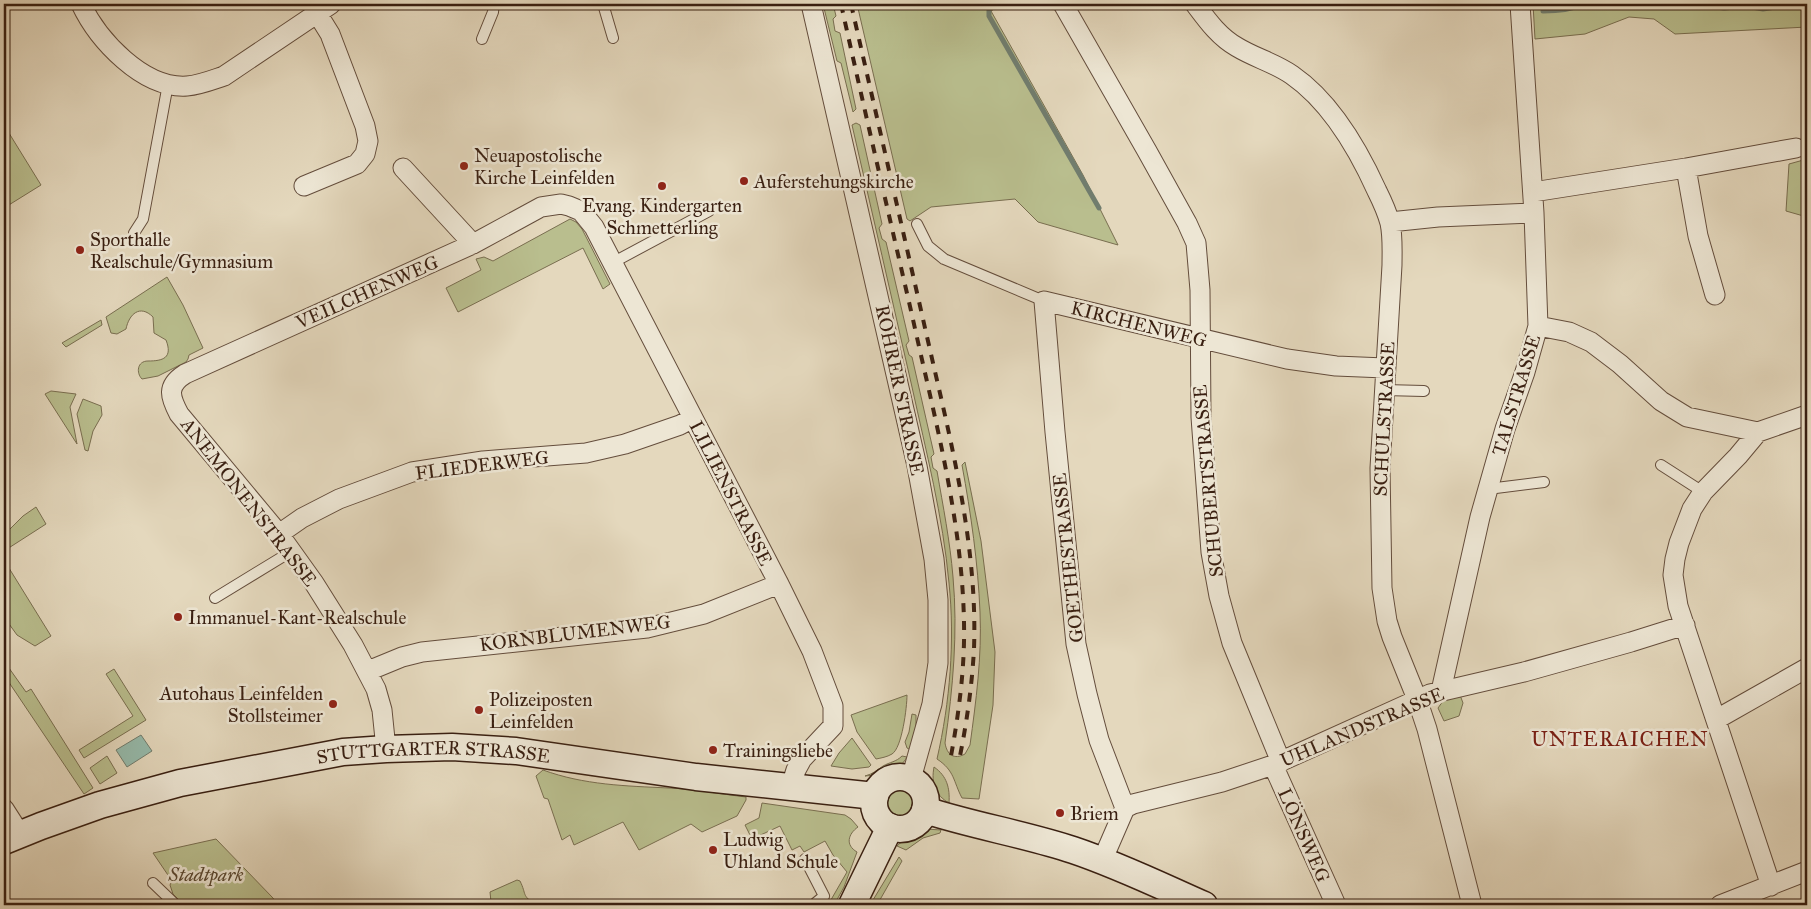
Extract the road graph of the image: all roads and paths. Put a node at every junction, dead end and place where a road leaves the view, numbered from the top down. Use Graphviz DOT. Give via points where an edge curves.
graph roads {
  1 [pos="81,4"];
  2 [pos="494,4"];
  3 [pos="603,4"];
  4 [pos="812,4"];
  5 [pos="1063,4"];
  6 [pos="1195,4"];
  7 [pos="1520,4"];
  8 [pos="324,8"];
  9 [pos="482,38"];
  10 [pos="613,38"];
  11 [pos="168,84"];
  12 [pos="1796,148"];
  13 [pos="403,168"];
  14 [pos="1686,168"];
  15 [pos="304,186"];
  16 [pos="1533,192"];
  17 [pos="570,206"];
  18 [pos="709,210"];
  19 [pos="1534,214"];
  20 [pos="1390,222"];
  21 [pos="917,224"];
  22 [pos="134,233"];
  23 [pos="473,244"];
  24 [pos="612,263"];
  25 [pos="1715,295"];
  26 [pos="1044,301"];
  27 [pos="1538,326"];
  28 [pos="1200,339"];
  29 [pos="1385,368"];
  30 [pos="1384,390"];
  31 [pos="172,391"];
  32 [pos="1424,391"];
  33 [pos="1807,415"];
  34 [pos="693,418"];
  35 [pos="1758,432"];
  36 [pos="1661,465"];
  37 [pos="1544,482"];
  38 [pos="1488,489"];
  39 [pos="1703,492"];
  40 [pos="279,534"];
  41 [pos="292,551"];
  42 [pos="779,584"];
  43 [pos="215,598"];
  44 [pos="1685,625"];
  45 [pos="1807,668"];
  46 [pos="368,671"];
  47 [pos="1441,691"];
  48 [pos="1417,699"];
  49 [pos="1717,719"];
  50 [pos="386,749"];
  51 [pos="1277,764"];
  52 [pos="911,779"];
  53 [pos="791,786"];
  54 [pos="875,796"];
  55 [pos="1124,808"];
  56 [pos="4,809"];
  57 [pos="926,810"];
  58 [pos="890,827"];
  59 [pos="12,837"];
  60 [pos="805,859"];
  61 [pos="1102,861"];
  62 [pos="1807,871"];
  63 [pos="153,883"];
  64 [pos="1771,886"];
  65 [pos="176,905"];
  66 [pos="812,905"];
  67 [pos="852,905"];
  68 [pos="1204,905"];
  69 [pos="1336,905"];
  70 [pos="1472,905"];
  71 [pos="1720,905"];
  1 -- 11 [label="street" via="106,42 139,72"];
  2 -- 9 [label="lane"];
  3 -- 10 [label="lane"];
  4 -- 52 [label="street, ROHRER STRASSE" via="915,456 934,559 938,663 932,704"];
  5 -- 28 [label="street, SCHUBERTSTRASSE" via="1196,243"];
  6 -- 20 [label="street, SCHULSTRASSE" via="1228,41 1294,76 1321,102 1357,153"];
  7 -- 16 [label="street, TALSTRASSE"];
  8 -- 11 [label="street" via="224,76 186,86"];
  8 -- 15 [label="street" via="368,141 365,154 357,164"];
  11 -- 22 [label="lane" via="144,219"];
  12 -- 14 [label="street"];
  13 -- 23 [label="street"];
  14 -- 16 [label="street"];
  14 -- 25 [label="street" via="1698,236"];
  16 -- 19 [label="street, TALSTRASSE"];
  17 -- 23 [label="street, VEILCHENWEG" via="542,207"];
  17 -- 24 [label="street, LILIENSTRASSE" via="581,211 594,228"];
  18 -- 24 [label="lane"];
  19 -- 20 [label="street"];
  19 -- 27 [label="street, TALSTRASSE"];
  20 -- 29 [label="street, SCHULSTRASSE" via="1392,265"];
  21 -- 26 [label="lane, KIRCHENWEG" via="928,246 944,259"];
  23 -- 31 [label="street, VEILCHENWEG" via="185,374 178,379"];
  24 -- 34 [label="street, LILIENSTRASSE"];
  26 -- 28 [label="street, KIRCHENWEG"];
  26 -- 55 [label="street, GOETHESTRASSE" via="1076,644 1097,732"];
  27 -- 35 [label="street" via="1569,332 1591,342 1680,414"];
  27 -- 38 [label="street, TALSTRASSE"];
  28 -- 29 [label="street, KIRCHENWEG" via="1304,362"];
  28 -- 51 [label="street, SCHUBERTSTRASSE" via="1204,457 1211,552 1218,596"];
  29 -- 30 [label="street, SCHULSTRASSE"];
  30 -- 32 [label="lane"];
  30 -- 48 [label="street, SCHULSTRASSE" via="1380,497 1382,588 1392,637"];
  31 -- 40 [label="street, ANEMONENSTRASSE" via="171,400 179,414"];
  33 -- 35 [label="street"];
  34 -- 40 [label="street, FLIEDERWEG" via="625,444 586,453 412,472 339,499"];
  34 -- 42 [label="street, LILIENSTRASSE"];
  35 -- 39 [label="street"];
  36 -- 39 [label="lane"];
  37 -- 38 [label="lane"];
  38 -- 47 [label="street, TALSTRASSE"];
  39 -- 44 [label="street" via="1685,524 1675,559 1674,590"];
  40 -- 41 [label="street, ANEMONENSTRASSE"];
  41 -- 43 [label="lane"];
  41 -- 46 [label="street, ANEMONENSTRASSE"];
  42 -- 46 [label="street, KORNBLUMENWEG" via="704,614 647,628 422,652"];
  42 -- 53 [label="street, LILIENSTRASSE" via="822,674 834,717 833,726 802,759"];
  44 -- 47 [label="street, UHLANDSTRASSE" via="1524,672"];
  44 -- 49 [label="street"];
  45 -- 49 [label="street"];
  46 -- 50 [label="street, ANEMONENSTRASSE" via="382,710"];
  47 -- 48 [label="street, UHLANDSTRASSE"];
  48 -- 51 [label="street, UHLANDSTRASSE"];
  48 -- 70 [label="street, SCHULSTRASSE"];
  49 -- 64 [label="street"];
  50 -- 53 [label="main road, STUTTGARTER STRASSE" via="452,747 516,751 696,777"];
  50 -- 59 [label="main road, STUTTGARTER STRASSE" via="343,752 180,783 100,805"];
  51 -- 55 [label="street, UHLANDSTRASSE"];
  51 -- 69 [label="street, LÖNSWEG"];
  52 -- 54 [label="main road" via="893,777 885,781"];
  52 -- 57 [label="main road" via="924,792"];
  53 -- 54 [label="main road, STUTTGARTER STRASSE"];
  54 -- 58 [label="main road" via="877,814"];
  55 -- 61 [label="street"];
  56 -- 59 [label="street"];
  57 -- 58 [label="main road" via="916,824 901,829"];
  57 -- 61 [label="main road" via="992,832 1072,850"];
  58 -- 67 [label="main road"];
  60 -- 66 [label="lane" via="824,896"];
  61 -- 68 [label="main road"];
  62 -- 64 [label="street"];
  63 -- 65 [label="lane"];
  64 -- 71 [label="street"];
}
